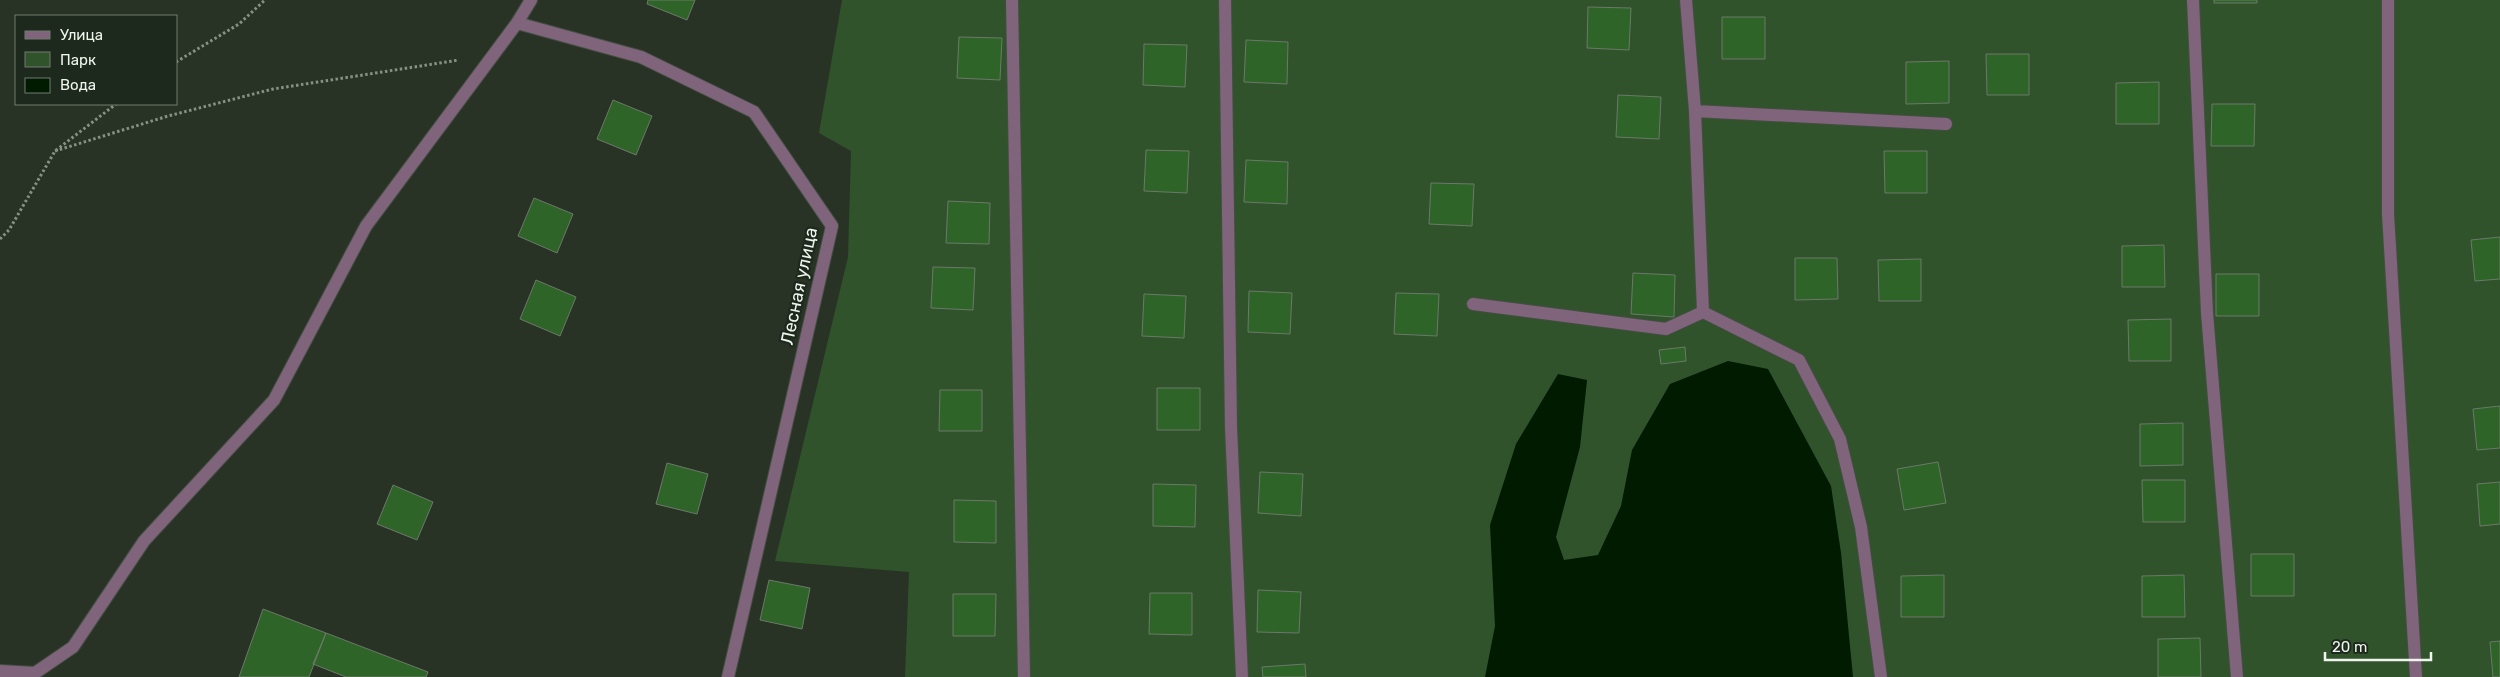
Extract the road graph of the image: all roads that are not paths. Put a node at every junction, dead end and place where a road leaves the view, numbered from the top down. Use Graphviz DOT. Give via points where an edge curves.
graph roads {
  1 [pos="531,0"];
  2 [pos="1012,0"];
  3 [pos="1226,0"];
  4 [pos="1686,0"];
  5 [pos="2193,0"];
  6 [pos="2388,0"];
  7 [pos="517,22"];
  8 [pos="1696,111"];
  9 [pos="1946,124"];
  10 [pos="1473,304"];
  11 [pos="1703,312"];
  12 [pos="0,671"];
  13 [pos="728,677"];
  14 [pos="1024,677"];
  15 [pos="1242,677"];
  16 [pos="1881,677"];
  17 [pos="2237,677"];
  18 [pos="2416,677"];
  1 -- 7 [label="street"];
  2 -- 14 [label="street"];
  3 -- 15 [label="street" via="1231,427"];
  4 -- 8 [label="street"];
  5 -- 17 [label="street" via="2207,313"];
  6 -- 18 [label="street" via="2388,214"];
  7 -- 12 [label="street" via="366,226 274,400 144,541 73,647 35,673"];
  7 -- 13 [label="street, Лесная улица" via="641,57 754,112 832,226"];
  8 -- 9 [label="street"];
  8 -- 11 [label="street"];
  10 -- 11 [label="street" via="1666,328"];
  11 -- 16 [label="street" via="1799,360 1840,438 1861,527"];
}
